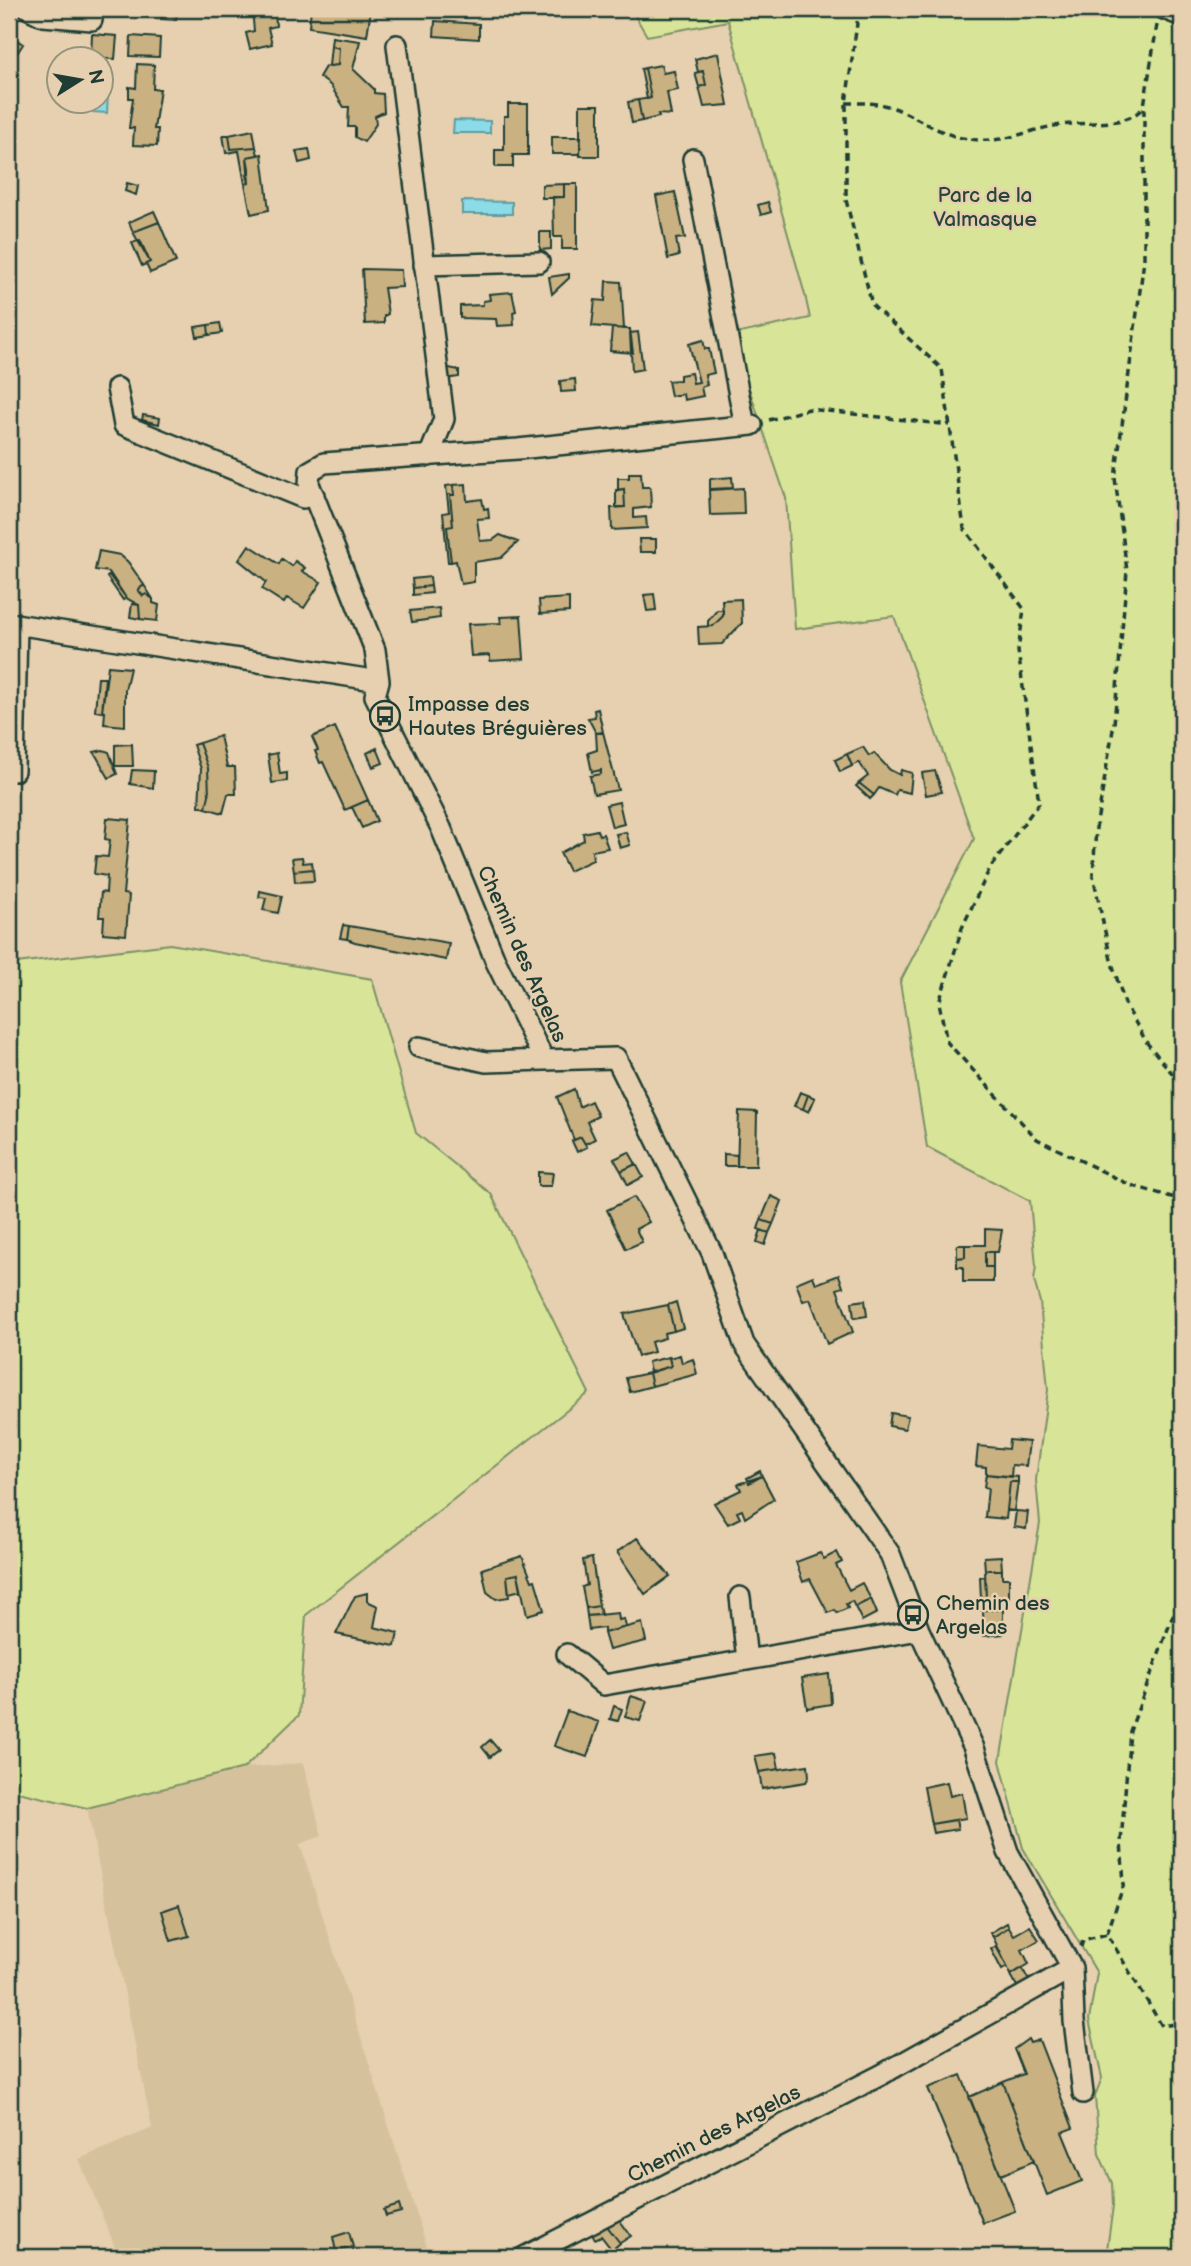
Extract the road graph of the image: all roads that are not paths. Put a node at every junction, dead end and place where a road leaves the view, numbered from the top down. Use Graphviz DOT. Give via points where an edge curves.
graph roads {
  1 [pos="29,9"];
  2 [pos="1161,14"];
  3 [pos="1182,16"];
  4 [pos="92,20"];
  5 [pos="397,45"];
  6 [pos="693,159"];
  7 [pos="539,262"];
  8 [pos="424,265"];
  9 [pos="117,388"];
  10 [pos="429,456"];
  11 [pos="314,495"];
  12 [pos="13,623"];
  13 [pos="379,681"];
  14 [pos="14,771"];
  15 [pos="419,1047"];
  16 [pos="544,1060"];
  17 [pos="740,1597"];
  18 [pos="919,1630"];
  19 [pos="567,1654"];
  20 [pos="747,1660"];
  21 [pos="1072,1968"];
  22 [pos="1083,2093"];
  23 [pos="524,2257"];
  1 -- 4 [label="street" via="43,16"];
  2 -- 3 [label="street"];
  5 -- 8 [label="street"];
  6 -- 10 [label="street" via="749,425"];
  7 -- 8 [label="street"];
  8 -- 10 [label="street" via="444,419"];
  9 -- 11 [label="street" via="124,425 303,498"];
  10 -- 11 [label="street" via="324,463 310,471"];
  11 -- 13 [label="street" via="375,650"];
  12 -- 13 [label="street"];
  12 -- 14 [label="street"];
  13 -- 16 [label="street, Chemin des Argelas" via="375,696 441,828 496,962"];
  15 -- 16 [label="street" via="486,1062"];
  16 -- 18 [label="street, Chemin des Argelas" via="616,1058 712,1253 744,1344 890,1553"];
  17 -- 20 [label="street"];
  18 -- 20 [label="street"];
  18 -- 21 [label="street, Chemin des Argelas" via="974,1748 1008,1853"];
  19 -- 20 [label="street" via="604,1685"];
  21 -- 22 [label="street"];
  21 -- 23 [label="street, Chemin des Argelas" via="881,2075"];
}
